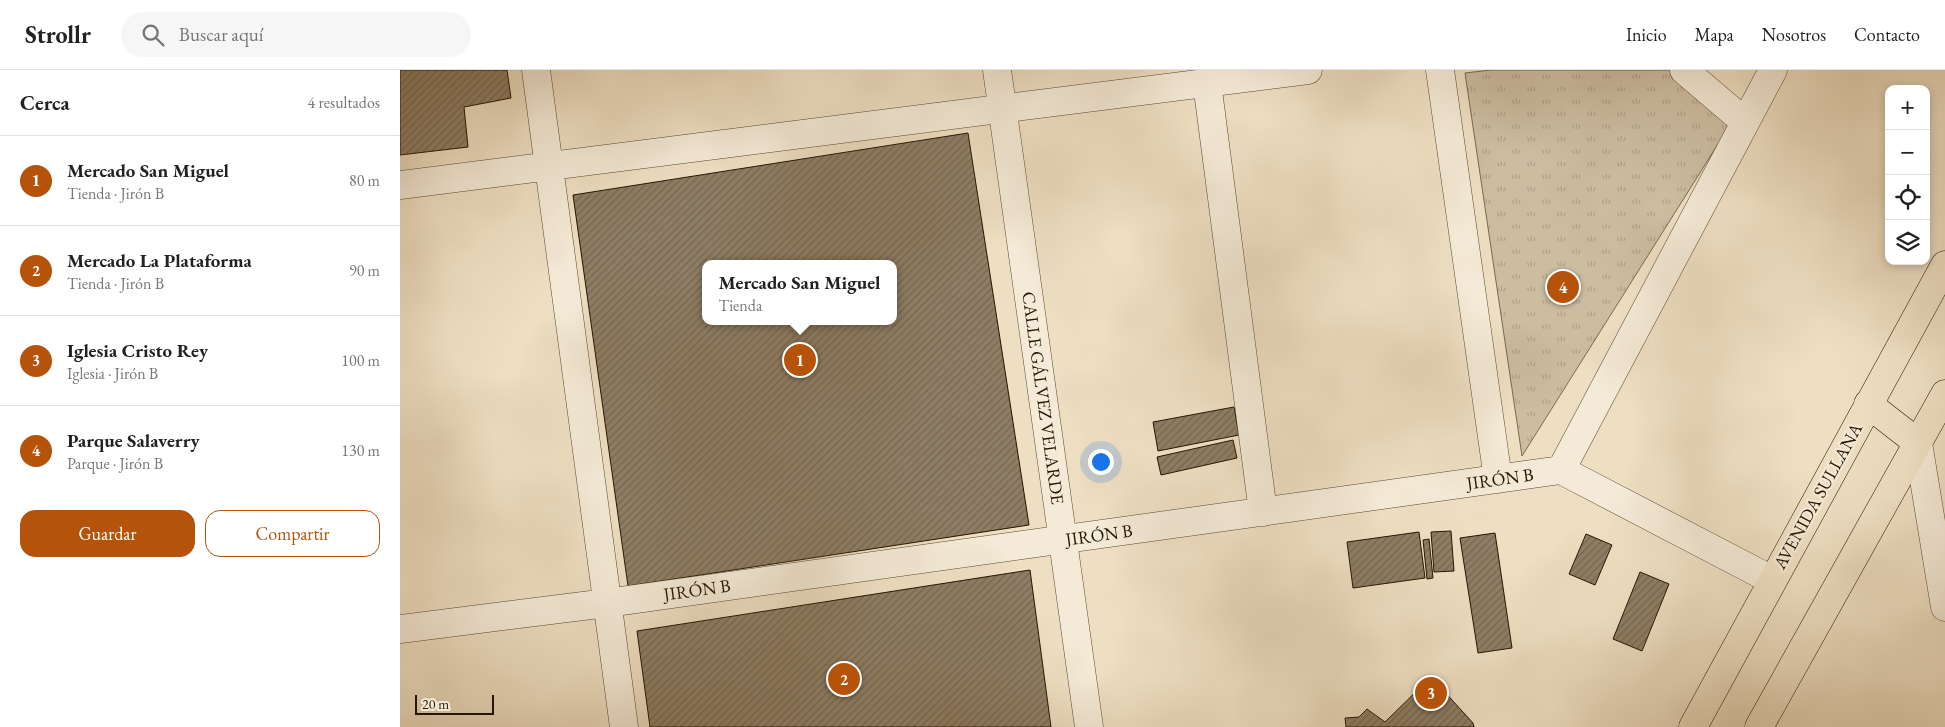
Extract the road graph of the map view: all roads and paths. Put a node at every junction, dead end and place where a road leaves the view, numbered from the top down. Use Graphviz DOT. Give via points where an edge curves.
graph roads {
  1 [pos="536,70"];
  2 [pos="997,70"];
  3 [pos="1308,70"];
  4 [pos="1440,70"];
  5 [pos="1684,70"];
  6 [pos="1773,70"];
  7 [pos="1207,83"];
  8 [pos="1002,108"];
  9 [pos="1745,122"];
  10 [pos="548,166"];
  11 [pos="400,185"];
  12 [pos="1945,265"];
  13 [pos="1945,394"];
  14 [pos="1868,404"];
  15 [pos="1918,443"];
  16 [pos="1561,470"];
  17 [pos="1498,479"];
  18 [pos="1263,512"];
  19 [pos="1063,540"];
  20 [pos="1772,580"];
  21 [pos="607,602"];
  22 [pos="1945,608"];
  23 [pos="400,629"];
  24 [pos="624,727"];
  25 [pos="1088,727"];
  26 [pos="1693,727"];
  27 [pos="1759,727"];
  1 -- 10 [label="street"];
  2 -- 8 [label="street, CALLE GÁLVEZ VELARDE"];
  3 -- 7 [label="street"];
  4 -- 17 [label="street"];
  5 -- 9 [label="street"];
  6 -- 9 [label="street"];
  7 -- 8 [label="street"];
  7 -- 18 [label="street"];
  8 -- 10 [label="street"];
  8 -- 19 [label="street, CALLE GÁLVEZ VELARDE"];
  9 -- 16 [label="street"];
  10 -- 11 [label="street"];
  10 -- 21 [label="street"];
  12 -- 14 [label="main road, AVENIDA SULLANA"];
  13 -- 15 [label="main road"];
  14 -- 15 [label="main road"];
  14 -- 20 [label="main road, AVENIDA SULLANA"];
  15 -- 22 [label="street"];
  15 -- 27 [label="main road"];
  16 -- 17 [label="street, JIRÓN B"];
  16 -- 20 [label="street"];
  17 -- 18 [label="street, JIRÓN B"];
  18 -- 19 [label="street, JIRÓN B"];
  19 -- 21 [label="street, JIRÓN B"];
  19 -- 25 [label="street, CALLE GÁLVEZ VELARDE"];
  20 -- 26 [label="main road, AVENIDA SULLANA"];
  21 -- 23 [label="street, JIRÓN B"];
  21 -- 24 [label="street"];
}
